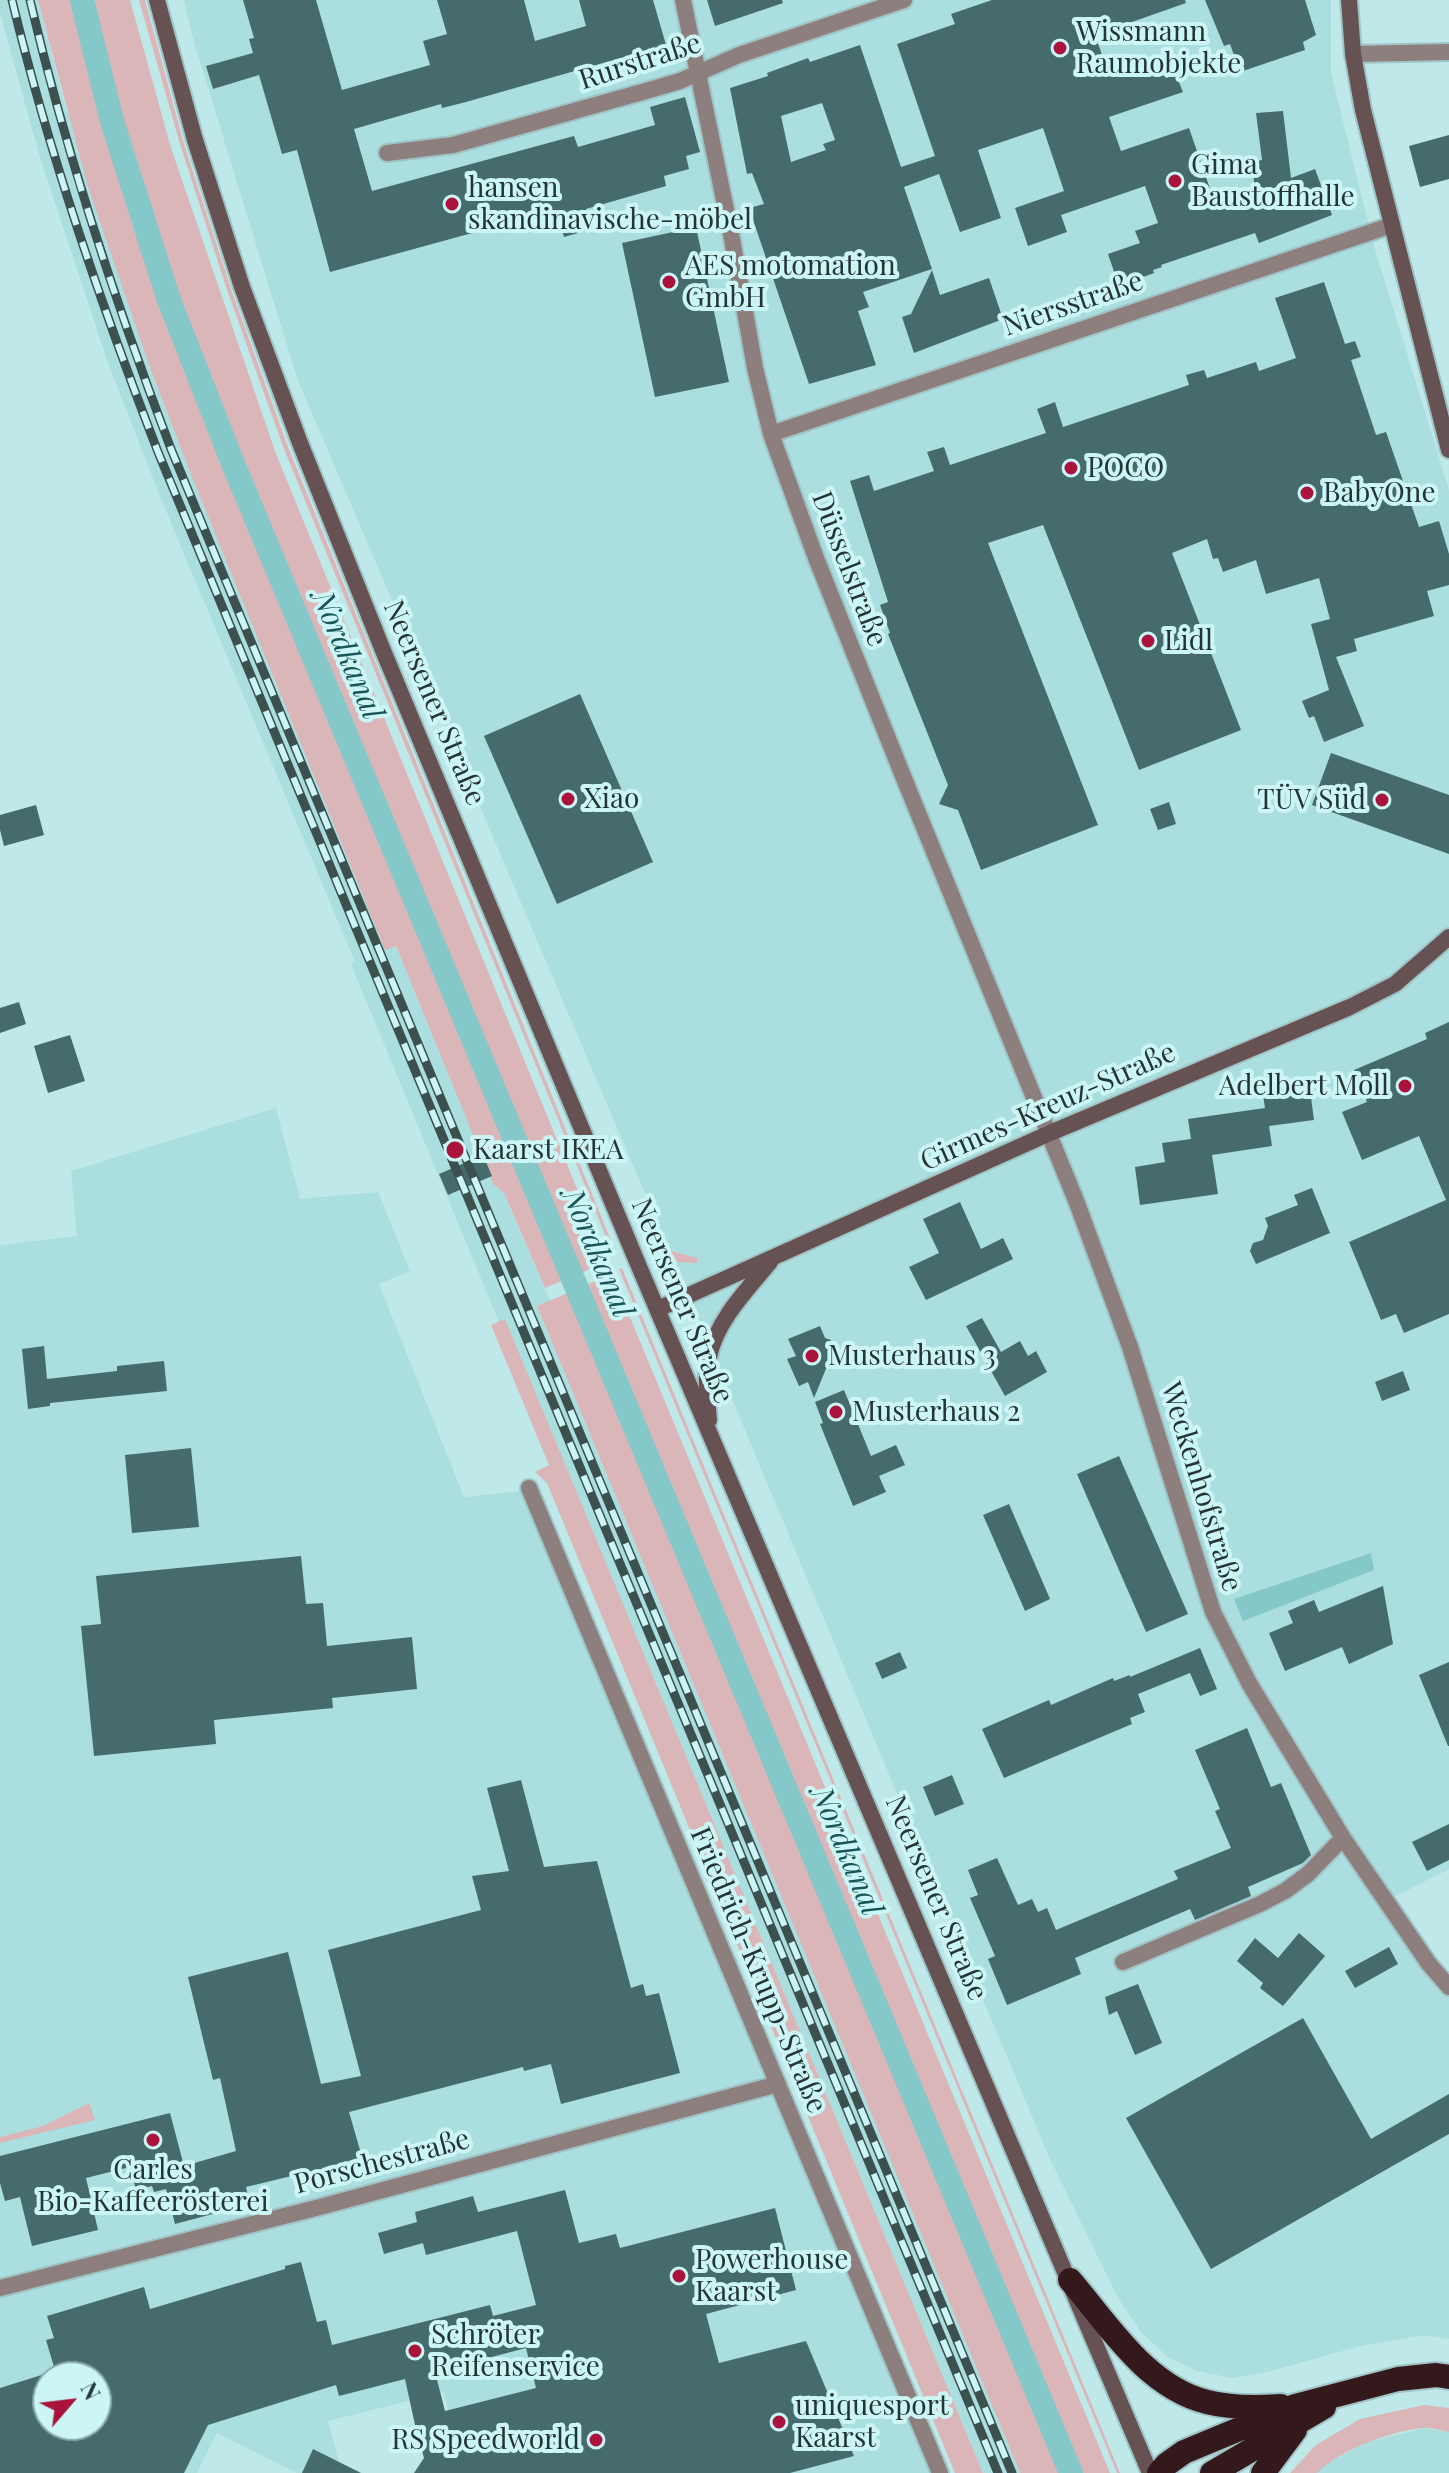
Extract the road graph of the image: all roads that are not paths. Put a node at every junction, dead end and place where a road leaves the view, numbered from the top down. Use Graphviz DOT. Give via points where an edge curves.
graph roads {
  1 [pos="157,0"];
  2 [pos="683,0"];
  3 [pos="904,0"];
  4 [pos="1349,0"];
  5 [pos="1449,52"];
  6 [pos="1353,54"];
  7 [pos="699,73"];
  8 [pos="387,153"];
  9 [pos="1392,225"];
  10 [pos="771,434"];
  11 [pos="1449,450"];
  12 [pos="1449,937"];
  13 [pos="1050,1133"];
  14 [pos="774,1258"];
  15 [pos="658,1309"];
  16 [pos="710,1433"];
  17 [pos="529,1488"];
  18 [pos="1343,1838"];
  19 [pos="1123,1962"];
  20 [pos="1449,1987"];
  21 [pos="778,2084"];
  22 [pos="1070,2280"];
  23 [pos="0,2288"];
  24 [pos="1449,2377"];
  25 [pos="1299,2413"];
  26 [pos="940,2473"];
  27 [pos="1150,2473"];
  28 [pos="1159,2473"];
  29 [pos="1212,2473"];
  30 [pos="1263,2473"];
  1 -- 15 [label="main road, Neersener Straße" via="195,140 269,363"];
  2 -- 7 [label="street, Düsselstraße"];
  3 -- 7 [label="street, Rurstraße"];
  4 -- 6 [label="main road"];
  5 -- 6 [label="street"];
  6 -- 9 [label="main road"];
  7 -- 8 [label="street, Rurstraße" via="453,145"];
  7 -- 10 [label="street, Düsselstraße"];
  9 -- 10 [label="street, Niersstraße"];
  9 -- 11 [label="main road"];
  10 -- 13 [label="street, Düsselstraße" via="901,771"];
  12 -- 13 [label="main road, Girmes-Kreuz-Straße" via="1411,972 1372,996"];
  13 -- 14 [label="main road, Girmes-Kreuz-Straße"];
  13 -- 18 [label="street, Weckenhofstraße" via="1130,1347 1213,1612 1249,1683"];
  14 -- 15 [label="main road, Girmes-Kreuz-Straße"];
  14 -- 16 [label="main road" via="717,1335 709,1358"];
  15 -- 16 [label="main road, Neersener Straße"];
  16 -- 22 [label="main road, Neersener Straße"];
  17 -- 21 [label="street, Friedrich-Krupp-Straße"];
  18 -- 19 [label="street" via="1285,1891"];
  18 -- 20 [label="street, Weckenhofstraße"];
  21 -- 23 [label="street, Porschestraße"];
  21 -- 26 [label="street, Friedrich-Krupp-Straße"];
  22 -- 25 [label="highway" via="1134,2357 1181,2392 1205,2402"];
  22 -- 27 [label="main road, Neersener Straße"];
  24 -- 25 [label="highway" via="1398,2379"];
  25 -- 28 [label="highway" via="1184,2452"];
  25 -- 29 [label="highway"];
  25 -- 30 [label="highway"];
}
